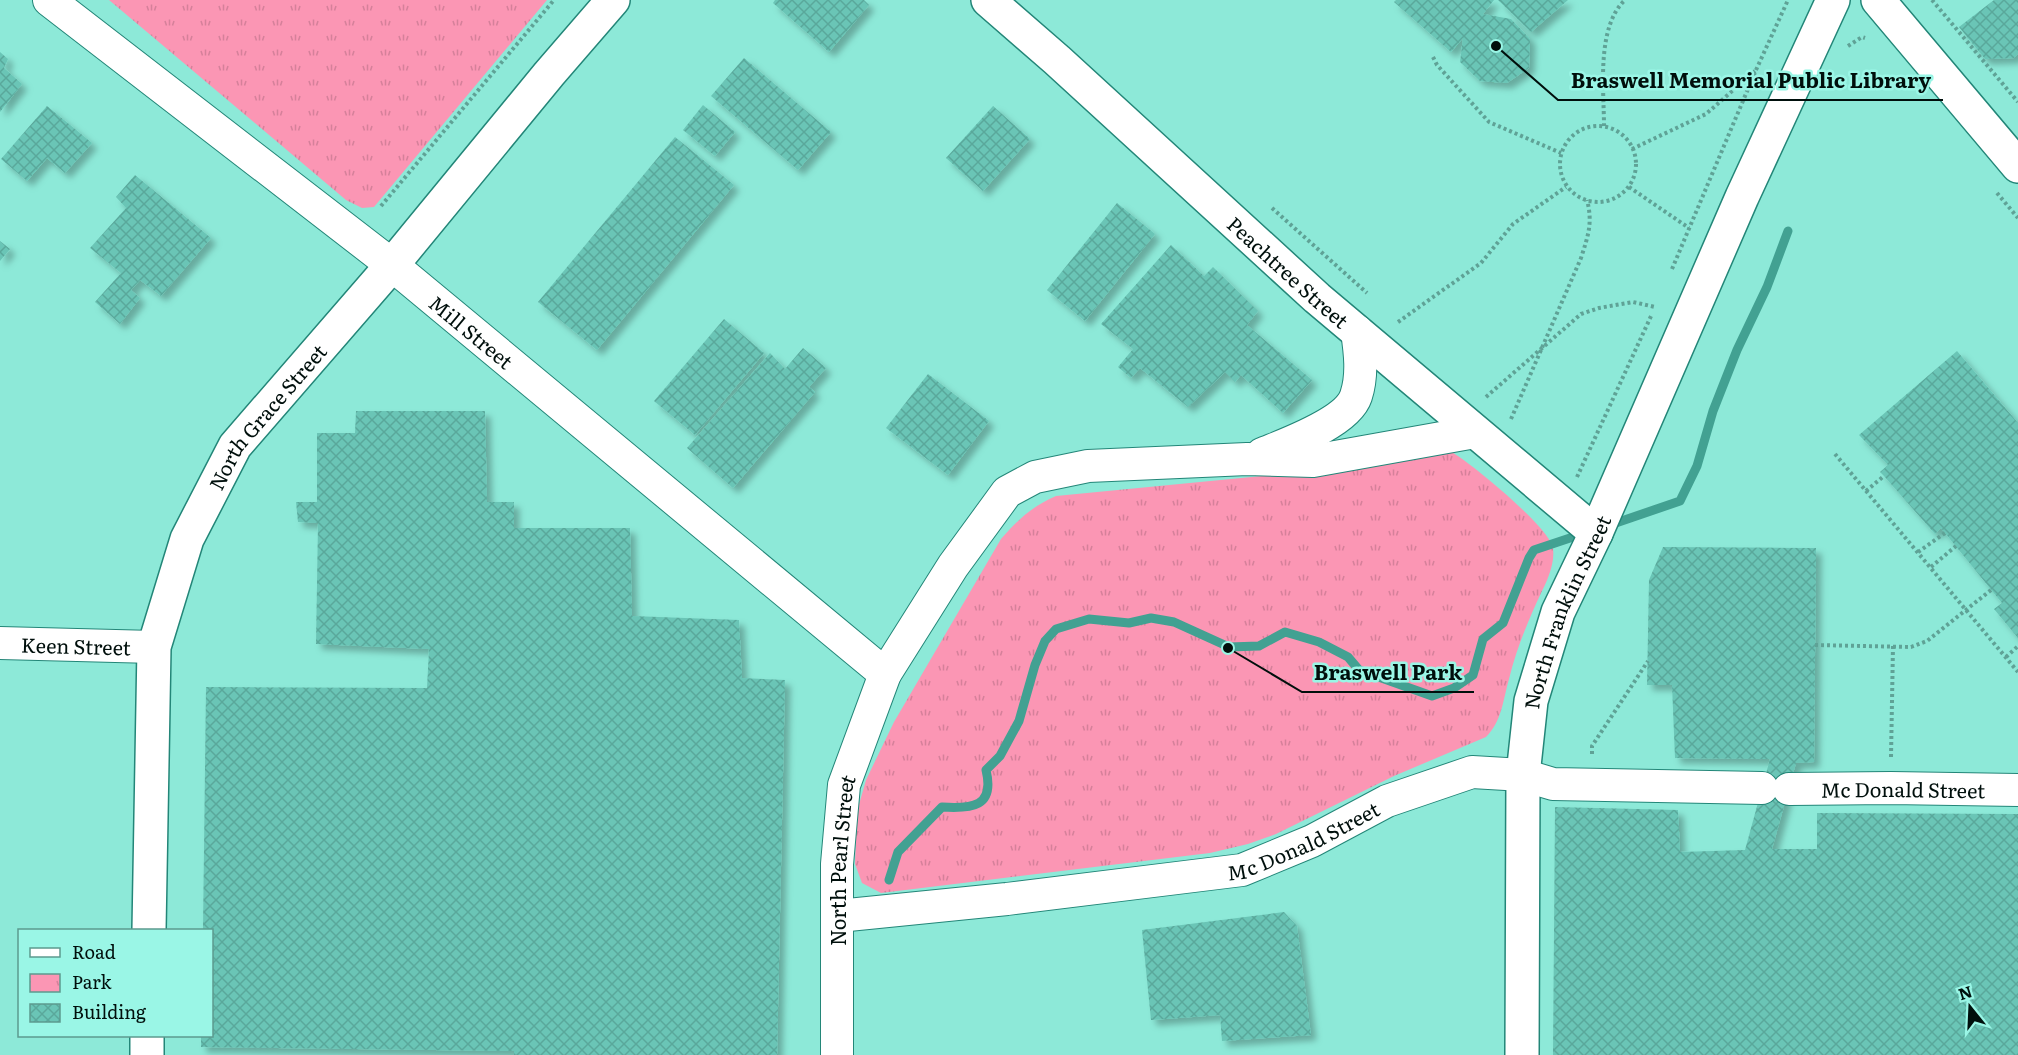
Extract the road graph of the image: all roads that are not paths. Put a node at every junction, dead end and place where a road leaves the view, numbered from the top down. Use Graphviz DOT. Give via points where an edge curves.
graph roads {
  1 [pos="50,0"];
  2 [pos="613,0"];
  3 [pos="988,0"];
  4 [pos="1833,0"];
  5 [pos="1878,0"];
  6 [pos="2018,166"];
  7 [pos="392,265"];
  8 [pos="1357,331"];
  9 [pos="1490,418"];
  10 [pos="1247,459"];
  11 [pos="1596,533"];
  12 [pos="0,643"];
  13 [pos="154,647"];
  14 [pos="885,674"];
  15 [pos="1523,775"];
  16 [pos="2018,790"];
  17 [pos="838,916"];
  18 [pos="149,929"];
  19 [pos="147,1037"];
  20 [pos="147,1055"];
  21 [pos="837,1055"];
  22 [pos="1522,1055"];
  1 -- 7 [label="street, Mill Street"];
  2 -- 7 [label="main road, North Grace Street"];
  3 -- 8 [label="main road, Peachtree Street"];
  4 -- 11 [label="main road, North Franklin Street" via="1742,197"];
  5 -- 6 [label="main road"];
  7 -- 13 [label="main road, North Grace Street" via="236,446 187,539"];
  7 -- 14 [label="street, Mill Street"];
  8 -- 9 [label="main road, Peachtree Street"];
  8 -- 10 [label="street" via="1361,358 1356,398 1345,412 1305,437"];
  9 -- 10 [label="street" via="1313,461"];
  9 -- 11 [label="main road, Peachtree Street"];
  10 -- 14 [label="street, North Pearl Street" via="1088,466 1035,477 1007,492 953,566"];
  11 -- 15 [label="main road, North Franklin Street" via="1558,612 1534,689"];
  12 -- 13 [label="street, Keen Street"];
  13 -- 18 [label="main road, North Grace Street"];
  14 -- 17 [label="street, North Pearl Street" via="844,785 837,864"];
  15 -- 16 [label="street, Mc Donald Street" via="1553,784"];
  15 -- 17 [label="street, Mc Donald Street" via="1472,772 1387,801 1312,841 1242,870"];
  15 -- 22 [label="main road, North Franklin Street"];
  17 -- 21 [label="street, North Pearl Street"];
  19 -- 20 [label="main road"];
}
